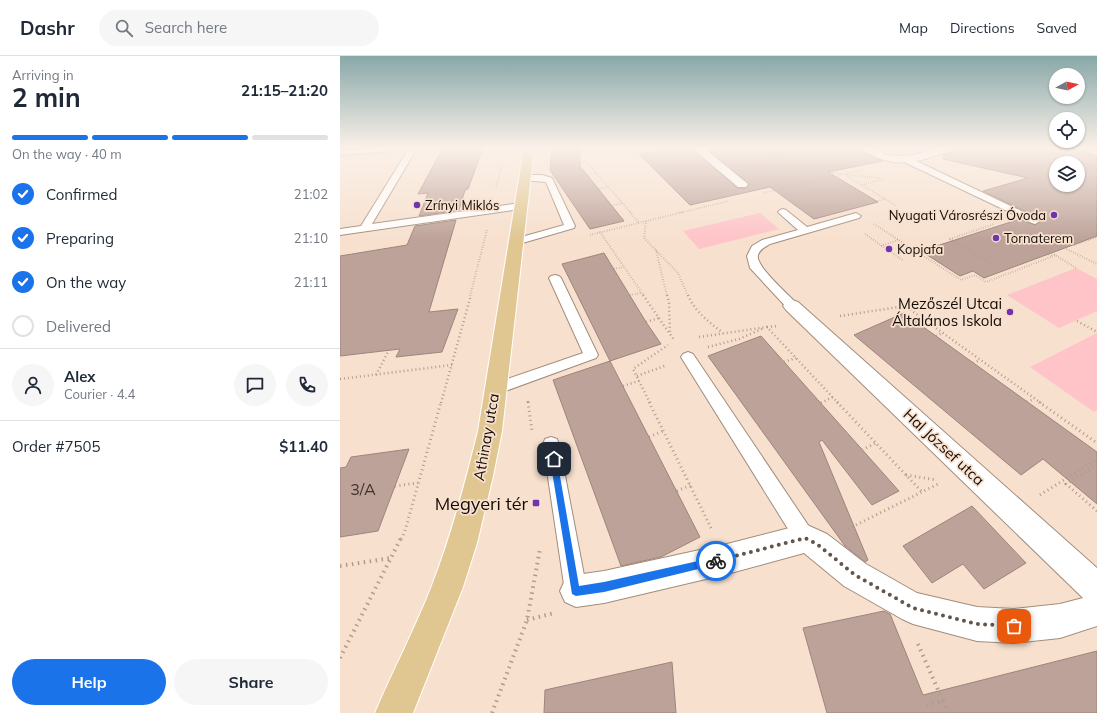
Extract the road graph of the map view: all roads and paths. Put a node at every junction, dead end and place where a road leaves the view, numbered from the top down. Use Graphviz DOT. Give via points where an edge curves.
graph roads {
  1 [pos="524,178"];
  2 [pos="394,179"];
  3 [pos="499,179"];
  4 [pos="544,179"];
  5 [pos="601,179"];
  6 [pos="735,179"];
  7 [pos="812,179"];
  8 [pos="852,179"];
  9 [pos="885,179"];
  10 [pos="946,179"];
  11 [pos="815,181"];
  12 [pos="742,184"];
  13 [pos="862,185"];
  14 [pos="609,187"];
  15 [pos="599,189"];
  16 [pos="885,199"];
  17 [pos="877,201"];
  18 [pos="622,203"];
  19 [pos="520,206"];
  20 [pos="612,206"];
  21 [pos="896,206"];
  22 [pos="491,210"];
  23 [pos="783,212"];
  24 [pos="856,216"];
  25 [pos="843,219"];
  26 [pos="646,221"];
  27 [pos="868,221"];
  28 [pos="1035,221"];
  29 [pos="639,223"];
  30 [pos="998,223"];
  31 [pos="364,229"];
  32 [pos="805,230"];
  33 [pos="340,232"];
  34 [pos="600,232"];
  35 [pos="1097,237"];
  36 [pos="899,240"];
  37 [pos="1032,240"];
  38 [pos="515,242"];
  39 [pos="1039,244"];
  40 [pos="1074,245"];
  41 [pos="882,246"];
  42 [pos="656,250"];
  43 [pos="1056,255"];
  44 [pos="1052,256"];
  45 [pos="904,261"];
  46 [pos="991,263"];
  47 [pos="624,267"];
  48 [pos="1076,268"];
  49 [pos="614,269"];
  50 [pos="555,278"];
  51 [pos="642,293"];
  52 [pos="630,295"];
  53 [pos="800,313"];
  54 [pos="659,318"];
  55 [pos="1077,320"];
  56 [pos="646,322"];
  57 [pos="767,327"];
  58 [pos="756,332"];
  59 [pos="1097,332"];
  60 [pos="942,333"];
  61 [pos="723,334"];
  62 [pos="670,335"];
  63 [pos="936,336"];
  64 [pos="695,338"];
  65 [pos="674,340"];
  66 [pos="681,340"];
  67 [pos="389,350"];
  68 [pos="683,351"];
  69 [pos="796,358"];
  70 [pos="980,360"];
  71 [pos="784,362"];
  72 [pos="973,363"];
  73 [pos="452,365"];
  74 [pos="376,375"];
  75 [pos="340,379"];
  76 [pos="639,381"];
  77 [pos="623,386"];
  78 [pos="495,389"];
  79 [pos="832,397"];
  80 [pos="1035,399"];
  81 [pos="820,402"];
  82 [pos="1027,402"];
  83 [pos="664,431"];
  84 [pos="649,437"];
  85 [pos="876,443"];
  86 [pos="1097,443"];
  87 [pos="551,444"];
  88 [pos="862,450"];
  89 [pos="1097,459"];
  90 [pos="1097,465"];
  91 [pos="906,475"];
  92 [pos="418,483"];
  93 [pos="691,485"];
  94 [pos="395,486"];
  95 [pos="677,491"];
  96 [pos="922,492"];
  97 [pos="1097,511"];
  98 [pos="1014,512"];
  99 [pos="714,533"];
  100 [pos="811,541"];
  101 [pos="391,558"];
  102 [pos="340,566"];
  103 [pos="1097,589"];
  104 [pos="576,591"];
  105 [pos="899,601"];
  106 [pos="1097,610"];
  107 [pos="340,658"];
  108 [pos="943,701"];
  109 [pos="927,705"];
  110 [pos="394,713"];
  111 [pos="948,713"];
  1 -- 19 [label="main road, Athinay utca"];
  2 -- 31 [label="lane"];
  3 -- 22 [label="path"];
  4 -- 38 [label="lane" via="549,180 570,226"];
  5 -- 14 [label="path"];
  6 -- 12 [label="street"];
  7 -- 11 [label="path"];
  8 -- 13 [label="path"];
  9 -- 13 [label="path"];
  10 -- 28 [label="lane"];
  13 -- 16 [label="path"];
  14 -- 15 [label="path"];
  14 -- 18 [label="path"];
  16 -- 17 [label="path"];
  16 -- 21 [label="path"];
  18 -- 20 [label="path"];
  18 -- 29 [label="path"];
  19 -- 22 [label="lane"];
  19 -- 38 [label="main road, Athinay utca"];
  22 -- 31 [label="lane"];
  22 -- 73 [label="path"];
  23 -- 32 [label="lane"];
  24 -- 25 [label="lane"];
  25 -- 32 [label="lane"];
  25 -- 41 [label="path"];
  26 -- 42 [label="path" via="644,238"];
  27 -- 36 [label="path"];
  30 -- 46 [label="path" via="950,238"];
  31 -- 33 [label="lane"];
  32 -- 53 [label="lane" via="766,242 756,248 752,256 754,266"];
  34 -- 47 [label="path"];
  35 -- 40 [label="path"];
  36 -- 41 [label="path"];
  36 -- 44 [label="path" via="961,280 975,275 986,282"];
  37 -- 39 [label="path"];
  38 -- 78 [label="main road, Athinay utca"];
  39 -- 43 [label="path"];
  39 -- 44 [label="path" via="1032,246"];
  41 -- 45 [label="path"];
  42 -- 61 [label="path" via="678,273 691,303 704,319"];
  42 -- 62 [label="path" via="669,303"];
  43 -- 44 [label="path"];
  43 -- 48 [label="path"];
  47 -- 49 [label="path"];
  47 -- 51 [label="path"];
  50 -- 78 [label="lane" via="591,355"];
  51 -- 52 [label="path"];
  51 -- 54 [label="path"];
  53 -- 57 [label="path"];
  53 -- 60 [label="path" via="905,306"];
  53 -- 98 [label="street, Hal József utca"];
  54 -- 56 [label="path"];
  54 -- 62 [label="path"];
  55 -- 59 [label="path"];
  57 -- 58 [label="path"];
  57 -- 61 [label="path"];
  57 -- 69 [label="path"];
  60 -- 63 [label="path"];
  60 -- 70 [label="path"];
  61 -- 64 [label="path"];
  62 -- 65 [label="path"];
  65 -- 66 [label="path"];
  65 -- 68 [label="path"];
  65 -- 76 [label="path" via="633,368"];
  67 -- 74 [label="path"];
  68 -- 100 [label="lane"];
  69 -- 71 [label="path"];
  69 -- 79 [label="path"];
  70 -- 72 [label="path"];
  70 -- 80 [label="path"];
  73 -- 74 [label="path"];
  73 -- 92 [label="path"];
  74 -- 75 [label="path"];
  76 -- 77 [label="path"];
  76 -- 83 [label="path"];
  78 -- 110 [label="main road, Athinay utca" via="490,431 465,534 439,609"];
  79 -- 81 [label="path"];
  79 -- 85 [label="path"];
  80 -- 82 [label="path"];
  80 -- 86 [label="path"];
  83 -- 84 [label="path"];
  83 -- 93 [label="path"];
  85 -- 88 [label="path"];
  85 -- 91 [label="path"];
  87 -- 104 [label="lane"];
  89 -- 98 [label="path"];
  90 -- 97 [label="path" via="1066,484"];
  91 -- 96 [label="path"];
  91 -- 96 [label="path" via="943,481"];
  92 -- 94 [label="path"];
  92 -- 101 [label="path" via="404,531"];
  93 -- 95 [label="path"];
  93 -- 99 [label="path"];
  96 -- 100 [label="path"];
  98 -- 103 [label="street, Hal József utca"];
  100 -- 104 [label="street"];
  100 -- 105 [label="street" via="855,575"];
  101 -- 102 [label="path"];
  101 -- 107 [label="path"];
  105 -- 106 [label="street" via="913,608 977,624 1014,626 1060,621"];
  105 -- 108 [label="path"];
  108 -- 109 [label="path"];
  108 -- 111 [label="path"];
}
